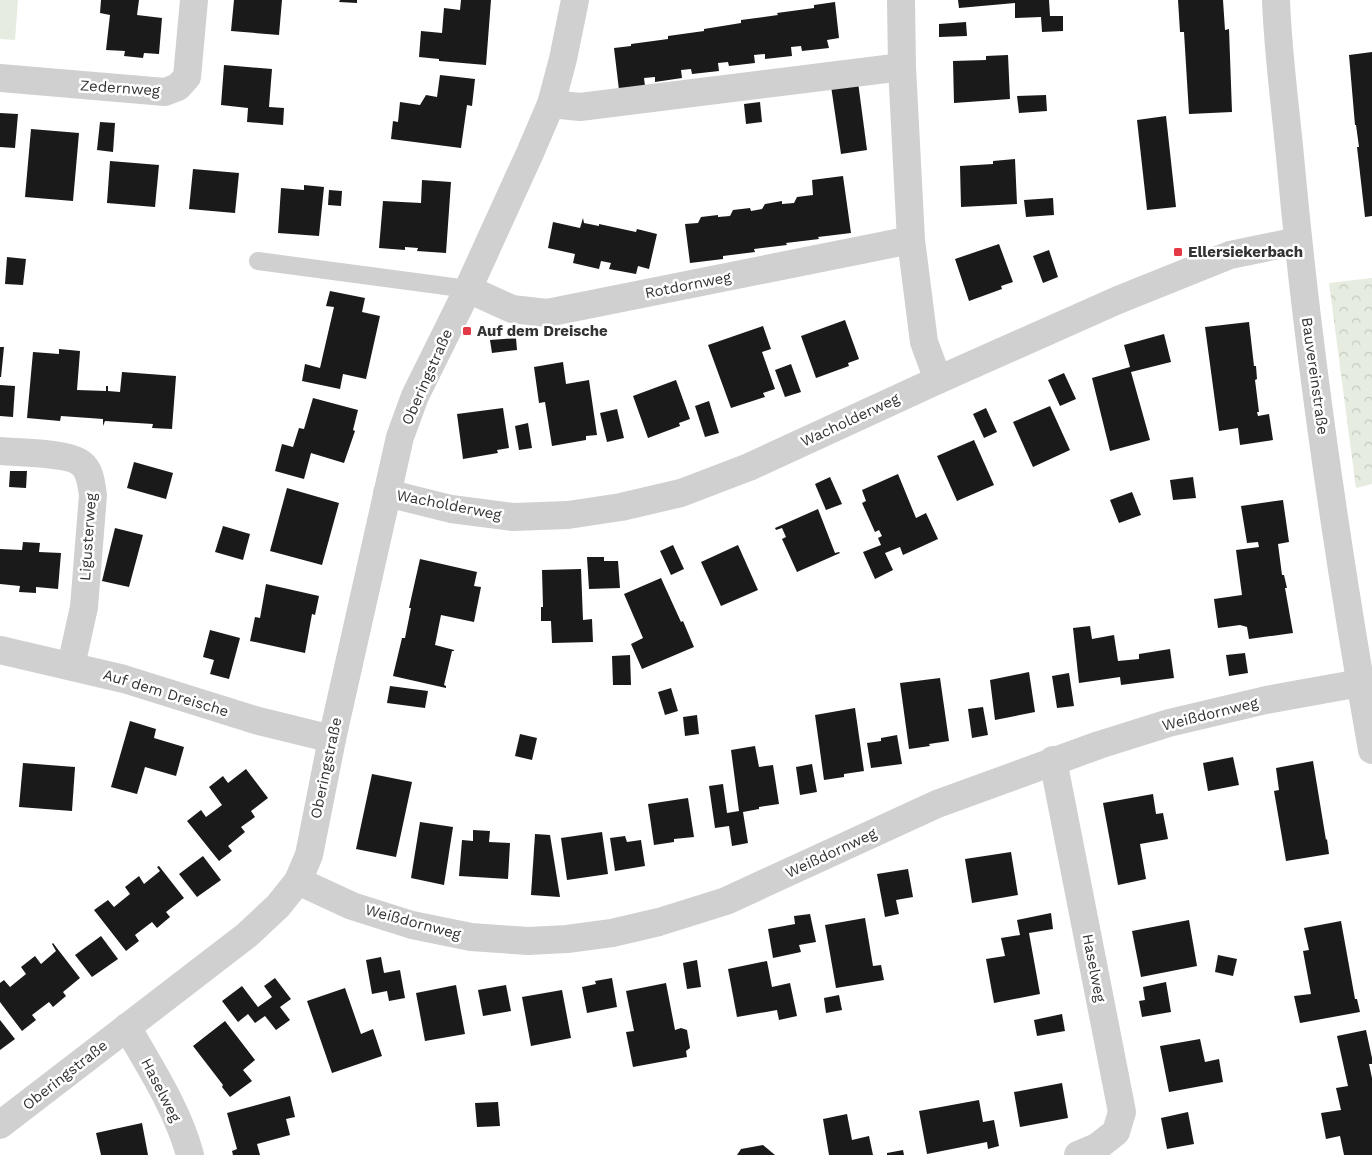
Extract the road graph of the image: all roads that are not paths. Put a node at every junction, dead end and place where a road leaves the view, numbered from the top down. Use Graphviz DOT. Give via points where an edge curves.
graph roads {
  1 [pos="194,0"];
  2 [pos="575,0"];
  3 [pos="901,0"];
  4 [pos="1276,0"];
  5 [pos="902,67"];
  6 [pos="0,78"];
  7 [pos="551,104"];
  8 [pos="911,240"];
  9 [pos="1298,241"];
  10 [pos="258,261"];
  11 [pos="468,289"];
  12 [pos="938,380"];
  13 [pos="0,451"];
  14 [pos="387,493"];
  15 [pos="0,650"];
  16 [pos="72,666"];
  17 [pos="1360,683"];
  18 [pos="332,739"];
  19 [pos="1372,750"];
  20 [pos="1053,760"];
  21 [pos="298,881"];
  22 [pos="127,1027"];
  23 [pos="0,1125"];
  24 [pos="190,1155"];
  25 [pos="1078,1155"];
  1 -- 6 [label="street, Zedernweg" via="187,77 178,88 165,92"];
  2 -- 7 [label="street, Oberingstraße"];
  3 -- 5 [label="street"];
  4 -- 9 [label="street, Bauvereinstraße"];
  5 -- 7 [label="street" via="580,107"];
  5 -- 8 [label="street"];
  7 -- 11 [label="street, Oberingstraße"];
  8 -- 11 [label="street, Rotdornweg" via="547,313 512,310"];
  8 -- 12 [label="street" via="924,342"];
  9 -- 12 [label="street, Wacholderweg" via="1230,255 1118,300"];
  9 -- 17 [label="street, Bauvereinstraße" via="1315,383"];
  10 -- 11 [label="lane"];
  11 -- 14 [label="street, Oberingstraße" via="416,396 400,437"];
  12 -- 14 [label="street, Wacholderweg" via="749,467 681,493 621,507 568,515 513,517 451,508"];
  13 -- 16 [label="street, Ligusterweg" via="67,456 83,464 91,477 93,495 84,608"];
  14 -- 18 [label="street, Oberingstraße"];
  15 -- 16 [label="street, Auf dem Dreische"];
  16 -- 18 [label="street, Auf dem Dreische" via="255,720"];
  17 -- 19 [label="street, Bauvereinstraße"];
  17 -- 20 [label="street, Weißdornweg" via="1177,721"];
  18 -- 21 [label="street, Oberingstraße" via="309,855"];
  20 -- 21 [label="street, Weißdornweg" via="936,804 726,901 612,933 528,941 471,937 412,925 352,906"];
  20 -- 25 [label="street, Haselweg" via="1122,1112 1116,1132 1097,1147"];
  21 -- 22 [label="street, Oberingstraße" via="278,906 247,935"];
  22 -- 23 [label="street, Oberingstraße"];
  22 -- 24 [label="street, Haselweg" via="159,1083"];
}
